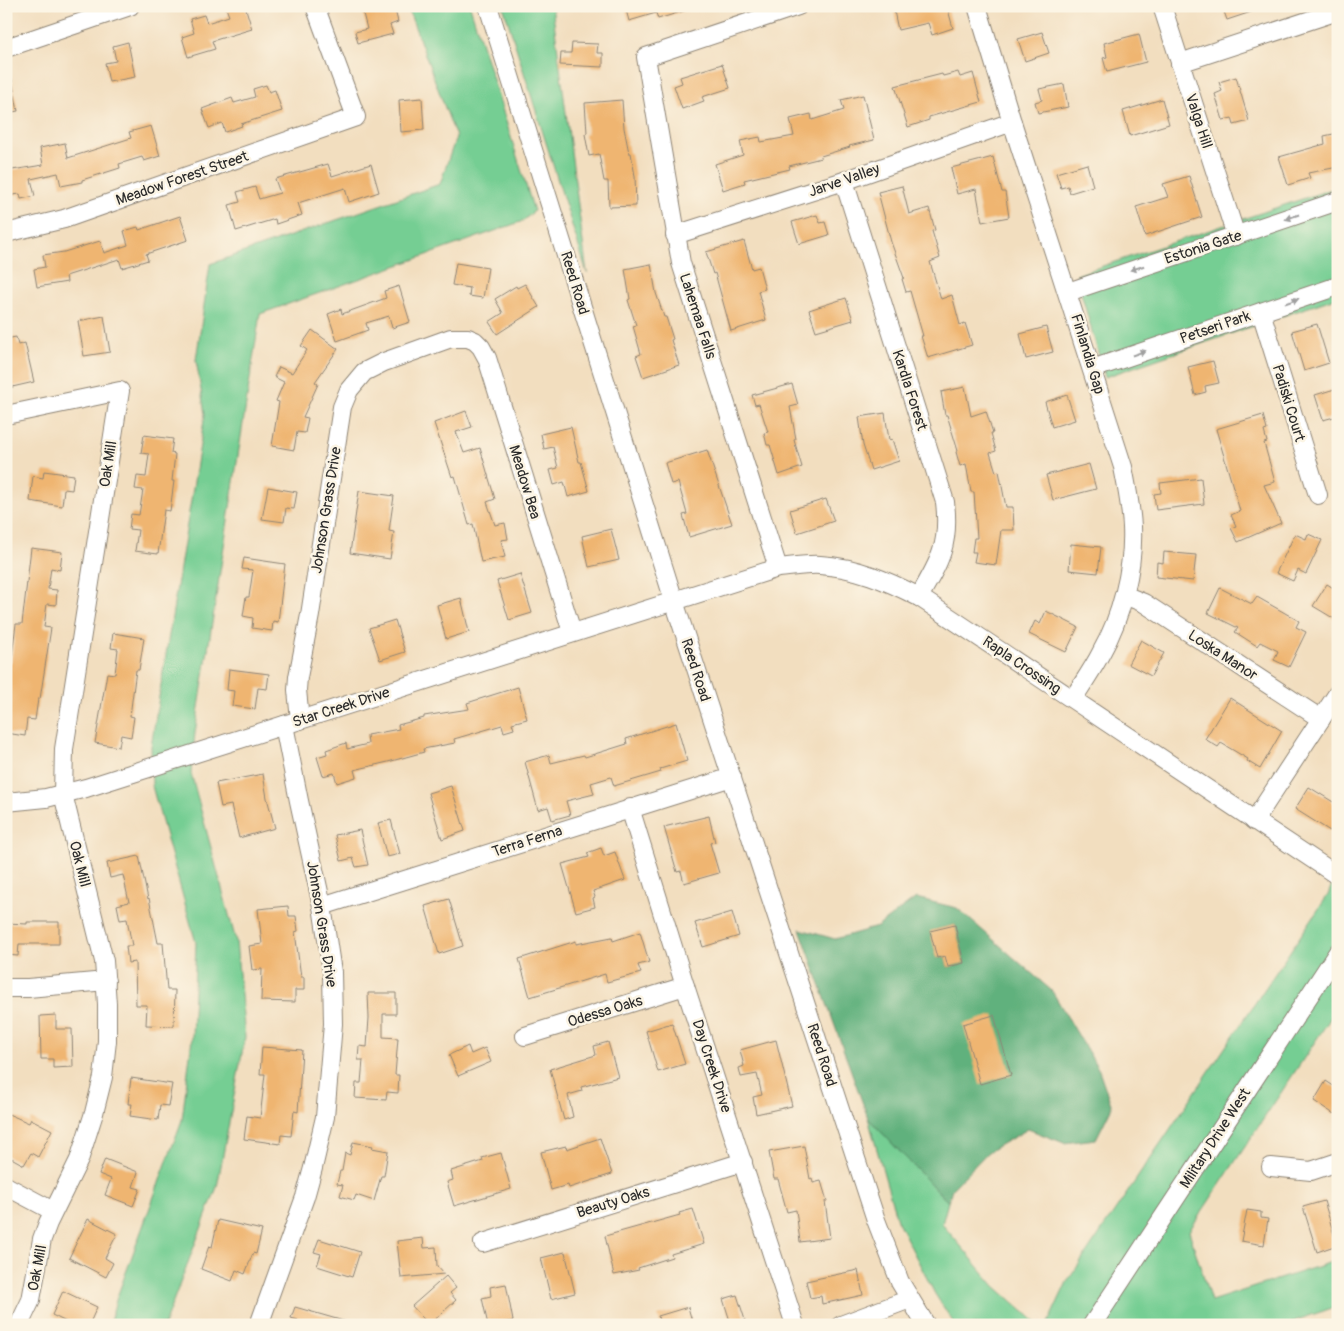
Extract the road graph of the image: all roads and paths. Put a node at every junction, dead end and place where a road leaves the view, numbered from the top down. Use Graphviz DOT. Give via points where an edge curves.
graph roads {
  1 [pos="130,6"];
  2 [pos="315,6"];
  3 [pos="488,6"];
  4 [pos="798,6"];
  5 [pos="977,6"];
  6 [pos="1162,6"];
  7 [pos="1338,11"];
  8 [pos="6,48"];
  9 [pos="1180,63"];
  10 [pos="1012,122"];
  11 [pos="844,180"];
  12 [pos="1338,202"];
  13 [pos="6,233"];
  14 [pos="675,235"];
  15 [pos="1236,236"];
  16 [pos="1338,286"];
  17 [pos="1068,292"];
  18 [pos="1261,312"];
  19 [pos="468,338"];
  20 [pos="1092,369"];
  21 [pos="6,415"];
  22 [pos="1318,495"];
  23 [pos="778,568"];
  24 [pos="1124,596"];
  25 [pos="919,597"];
  26 [pos="674,601"];
  27 [pos="572,632"];
  28 [pos="1338,693"];
  29 [pos="1073,699"];
  30 [pos="1320,719"];
  31 [pos="292,723"];
  32 [pos="732,777"];
  33 [pos="63,794"];
  34 [pos="6,802"];
  35 [pos="630,808"];
  36 [pos="1254,821"];
  37 [pos="1338,876"];
  38 [pos="322,906"];
  39 [pos="1338,952"];
  40 [pos="106,981"];
  41 [pos="685,986"];
  42 [pos="6,988"];
  43 [pos="525,1036"];
  44 [pos="743,1162"];
  45 [pos="1338,1162"];
  46 [pos="1271,1167"];
  47 [pos="6,1186"];
  48 [pos="53,1211"];
  49 [pos="483,1243"];
  50 [pos="910,1299"];
  51 [pos="19,1325"];
  52 [pos="260,1325"];
  53 [pos="794,1325"];
  54 [pos="841,1325"];
  55 [pos="926,1325"];
  56 [pos="1092,1325"];
  1 -- 8 [label="street"];
  2 -- 13 [label="street, Meadow Forest Street" via="356,117 64,219"];
  3 -- 26 [label="street, Reed Road"];
  4 -- 14 [label="street, Lahemaa Falls" via="646,57"];
  5 -- 10 [label="street, Finlandia Gap"];
  6 -- 9 [label="street, Valga Hill"];
  7 -- 9 [label="street"];
  9 -- 15 [label="street, Valga Hill"];
  10 -- 11 [label="street, Jarve Valley"];
  10 -- 17 [label="street, Finlandia Gap"];
  11 -- 14 [label="street, Jarve Valley"];
  11 -- 25 [label="street, Kardla Forest" via="945,502 945,545"];
  12 -- 15 [label="street, Estonia Gate, one-way"];
  14 -- 23 [label="street, Lahemaa Falls" via="681,263"];
  15 -- 17 [label="street, Estonia Gate, one-way"];
  18 -- 16 [label="street, Petseri Park, one-way"];
  17 -- 20 [label="street, Finlandia Gap"];
  20 -- 18 [label="street, Petseri Park, one-way"];
  18 -- 22 [label="street, Padiski Court"];
  19 -- 27 [label="street, Meadow Bea" via="481,347 487,358"];
  19 -- 31 [label="street, Johnson Grass Drive" via="451,338 384,362 364,372 352,385 342,407"];
  20 -- 24 [label="street, Finlandia Gap" via="1123,467 1129,498 1133,529"];
  21 -- 33 [label="street, Oak Mill" via="120,390 64,749"];
  23 -- 25 [label="street, Rapla Crossing" via="820,565 853,570 883,579"];
  23 -- 26 [label="street, Rapla Crossing"];
  24 -- 29 [label="street, Finlandia Gap" via="1102,653"];
  24 -- 30 [label="street, Loska Manor" via="1144,603"];
  25 -- 29 [label="street, Rapla Crossing"];
  26 -- 27 [label="street, Star Creek Drive"];
  26 -- 32 [label="street, Reed Road"];
  27 -- 31 [label="street, Star Creek Drive"];
  28 -- 30 [label="street"];
  29 -- 36 [label="street, Rapla Crossing"];
  30 -- 36 [label="street"];
  31 -- 33 [label="street, Star Creek Drive"];
  31 -- 38 [label="street, Johnson Grass Drive" via="299,801"];
  32 -- 35 [label="street, Terra Ferna"];
  32 -- 50 [label="street, Reed Road" via="876,1220 893,1266"];
  33 -- 34 [label="street, Star Creek Drive"];
  33 -- 40 [label="street, Oak Mill" via="100,942"];
  35 -- 38 [label="street, Terra Ferna"];
  35 -- 41 [label="street, Day Creek Drive"];
  36 -- 37 [label="street, Rapla Crossing"];
  38 -- 52 [label="street, Johnson Grass Drive" via="332,972 333,1024 325,1117 305,1196"];
  39 -- 56 [label="street, Military Drive West"];
  40 -- 42 [label="street"];
  40 -- 48 [label="street, Oak Mill" via="107,1041 94,1113 79,1160"];
  41 -- 43 [label="street, Odessa Oaks"];
  41 -- 44 [label="street, Day Creek Drive"];
  44 -- 49 [label="street, Beauty Oaks"];
  44 -- 53 [label="street, Day Creek Drive"];
  45 -- 46 [label="street" via="1311,1171"];
  47 -- 48 [label="street"];
  48 -- 51 [label="street, Oak Mill" via="42,1239 31,1300"];
  50 -- 54 [label="street"];
  50 -- 55 [label="street, Reed Road"];
}
